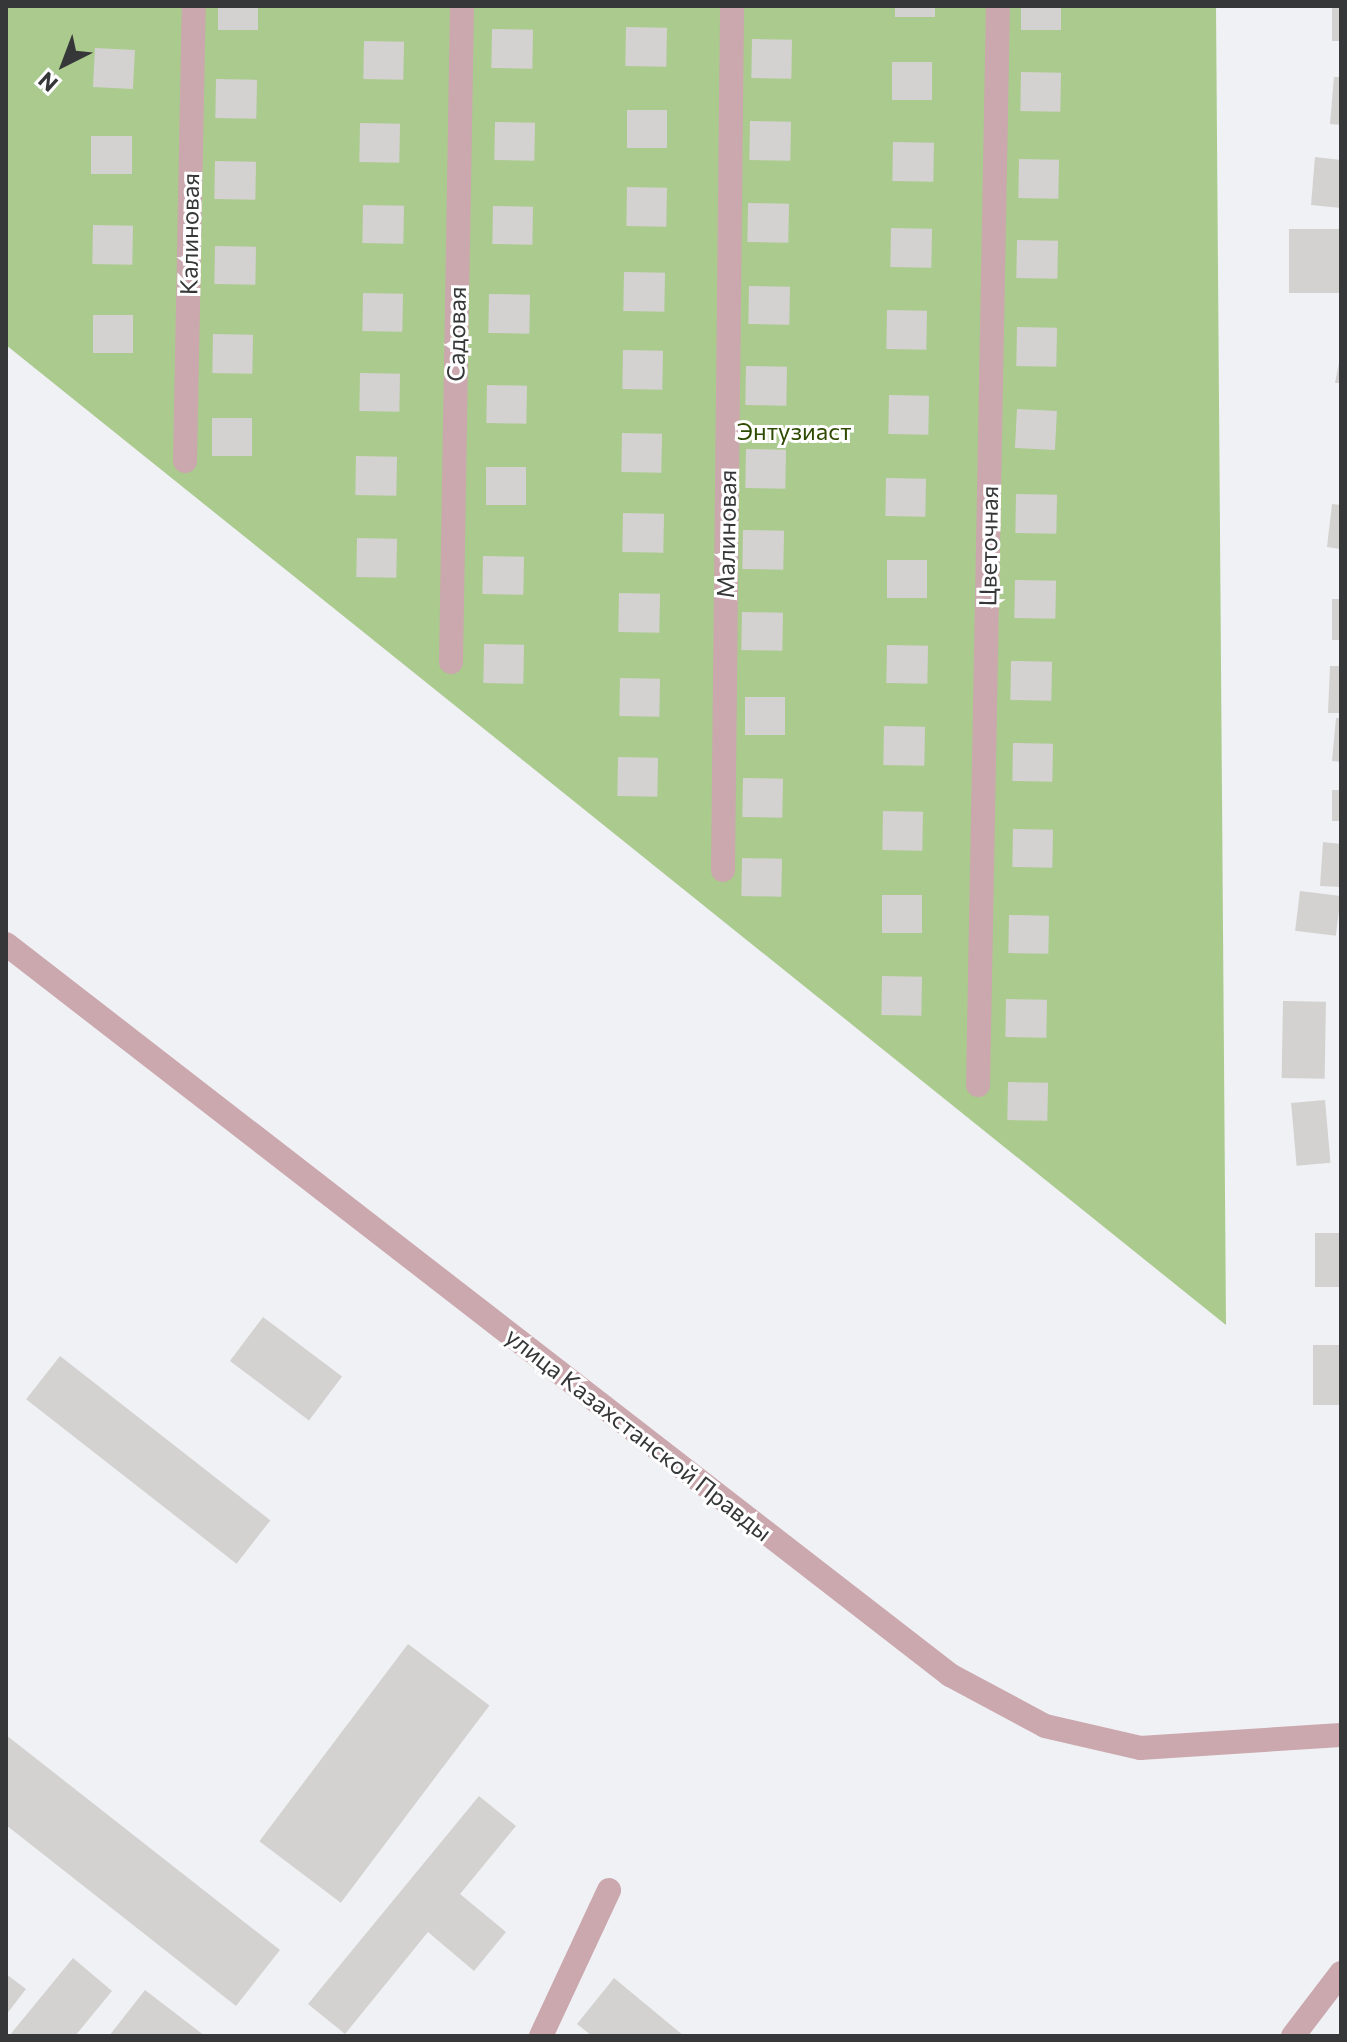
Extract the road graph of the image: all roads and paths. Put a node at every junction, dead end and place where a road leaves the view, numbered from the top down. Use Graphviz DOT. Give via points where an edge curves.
graph roads {
  1 [pos="194,6"];
  2 [pos="462,6"];
  3 [pos="732,6"];
  4 [pos="998,6"];
  5 [pos="185,461"];
  6 [pos="451,662"];
  7 [pos="723,870"];
  8 [pos="6,944"];
  9 [pos="978,1085"];
  10 [pos="1341,1735"];
  11 [pos="609,1890"];
  12 [pos="1341,1973"];
  13 [pos="541,2036"];
  14 [pos="1293,2036"];
  1 -- 5 [label="street, Калиновая"];
  2 -- 6 [label="street, Садовая"];
  3 -- 7 [label="street, Малиновая"];
  4 -- 9 [label="street, Цветочная"];
  8 -- 10 [label="street, улица Казахстанской Правды" via="950,1675 1045,1726 1140,1748"];
  11 -- 13 [label="street"];
  12 -- 14 [label="street"];
}
